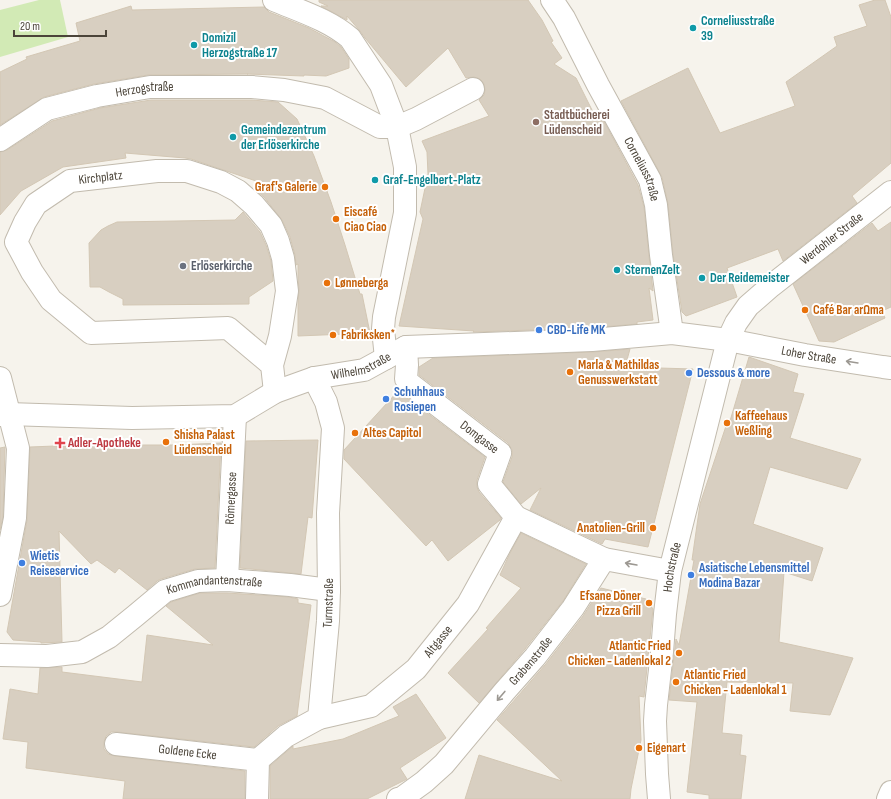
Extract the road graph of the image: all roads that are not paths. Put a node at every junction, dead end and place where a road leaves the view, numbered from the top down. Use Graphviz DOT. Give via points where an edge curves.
graph roads {
  1 [pos="274,0"];
  2 [pos="552,0"];
  3 [pos="473,90"];
  4 [pos="397,127"];
  5 [pos="0,140"];
  6 [pos="891,192"];
  7 [pos="672,333"];
  8 [pos="728,340"];
  9 [pos="406,347"];
  10 [pos="386,358"];
  11 [pos="272,365"];
  12 [pos="891,368"];
  13 [pos="0,378"];
  14 [pos="314,378"];
  15 [pos="275,392"];
  16 [pos="4,415"];
  17 [pos="235,416"];
  18 [pos="516,517"];
  19 [pos="604,559"];
  20 [pos="670,571"];
  21 [pos="227,580"];
  22 [pos="330,590"];
  23 [pos="0,595"];
  24 [pos="0,655"];
  25 [pos="319,718"];
  26 [pos="116,744"];
  27 [pos="258,760"];
  28 [pos="891,792"];
  29 [pos="258,799"];
  30 [pos="398,799"];
  31 [pos="659,799"];
  32 [pos="888,799"];
  1 -- 4 [label="street" via="328,24 350,38 381,85"];
  2 -- 7 [label="street, Corneliusstraße" via="650,180 656,205"];
  3 -- 4 [label="street"];
  4 -- 5 [label="street, Herzogstraße" via="380,127 325,98 284,90 252,87 164,87 97,96 47,110"];
  4 -- 10 [label="street" via="405,167 405,213 384,317"];
  6 -- 8 [label="street, Werdohler Straße" via="748,306"];
  7 -- 8 [label="street, Wilhelmstraße"];
  7 -- 9 [label="street, Wilhelmstraße" via="592,340"];
  12 -- 8 [label="street, Loher Straße, one-way"];
  8 -- 20 [label="street, Hochstraße"];
  9 -- 10 [label="street, Wilhelmstraße"];
  9 -- 18 [label="street, Domgasse" via="406,380 500,453 489,484"];
  10 -- 14 [label="street, Wilhelmstraße" via="364,370"];
  11 -- 11 [label="street, Kirchplatz" via="228,328 91,333 51,300 16,242 36,204 70,181 157,171 187,171 221,182 238,191 271,225 283,258 287,291 280,336"];
  11 -- 15 [label="street, Kirchplatz"];
  13 -- 16 [label="street"];
  14 -- 15 [label="street, Wilhelmstraße"];
  14 -- 22 [label="street, Turmstraße" via="326,402 333,428 328,513"];
  15 -- 17 [label="street, Wilhelmstraße"];
  16 -- 17 [label="street, Wilhelmstraße" via="132,418"];
  16 -- 23 [label="street" via="18,448 16,518"];
  17 -- 21 [label="street, Römergasse"];
  18 -- 19 [label="street, Domgasse"];
  18 -- 25 [label="street, Altgasse" via="468,604 416,669 371,706"];
  20 -- 19 [label="street, one-way"];
  19 -- 30 [label="street, Grabenstraße, one-way" via="554,633 444,764 424,782"];
  20 -- 31 [label="street, Hochstraße" via="655,721"];
  21 -- 22 [label="street, Kommandantenstraße"];
  21 -- 24 [label="street, Kommandantenstraße" via="198,581 164,591 109,637 82,652 47,656"];
  22 -- 25 [label="street, Turmstraße"];
  25 -- 27 [label="street" via="286,736"];
  26 -- 27 [label="street, Goldene Ecke"];
  27 -- 29 [label="street"];
  28 -- 32 [label="street"];
}
